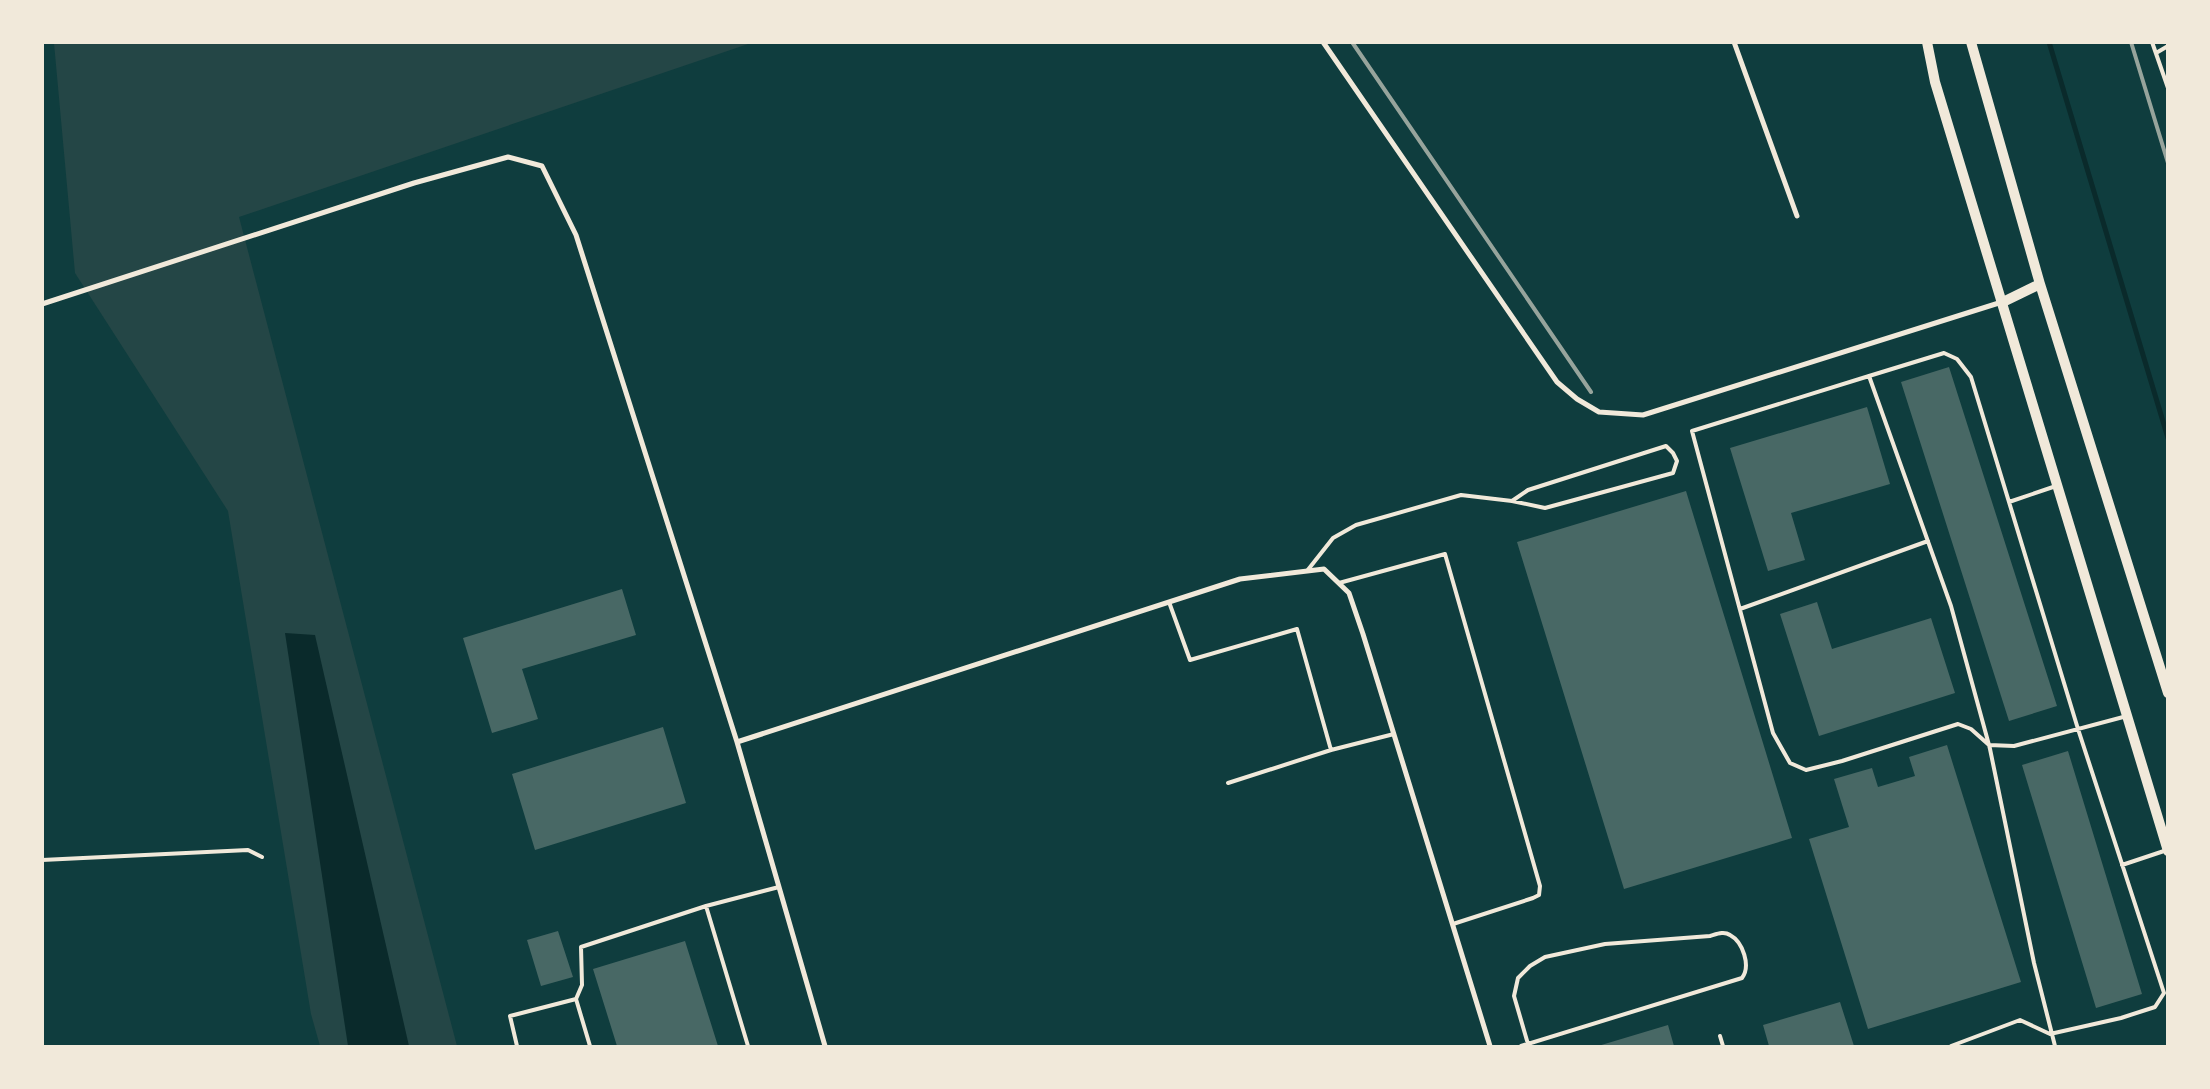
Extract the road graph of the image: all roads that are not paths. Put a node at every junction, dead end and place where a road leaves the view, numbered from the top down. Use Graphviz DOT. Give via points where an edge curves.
graph roads {
  1 [pos="1323,42"];
  2 [pos="1734,42"];
  3 [pos="1927,42"];
  4 [pos="1971,42"];
  5 [pos="2152,42"];
  6 [pos="2168,46"];
  7 [pos="2156,53"];
  8 [pos="2168,88"];
  9 [pos="1798,216"];
  10 [pos="2040,284"];
  11 [pos="2003,302"];
  12 [pos="42,304"];
  13 [pos="1869,376"];
  14 [pos="2058,485"];
  15 [pos="1512,501"];
  16 [pos="2009,502"];
  17 [pos="1928,541"];
  18 [pos="1307,571"];
  19 [pos="1338,583"];
  20 [pos="1169,602"];
  21 [pos="1740,609"];
  22 [pos="2168,693"];
  23 [pos="2127,716"];
  24 [pos="2078,729"];
  25 [pos="1394,734"];
  26 [pos="737,742"];
  27 [pos="1989,744"];
  28 [pos="1331,750"];
  29 [pos="1228,783"];
  30 [pos="2167,851"];
  31 [pos="262,857"];
  32 [pos="42,860"];
  33 [pos="2122,865"];
  34 [pos="779,887"];
  35 [pos="706,906"];
  36 [pos="1453,924"];
  37 [pos="576,999"];
  38 [pos="2050,1034"];
  39 [pos="1720,1036"];
  40 [pos="1528,1044"];
  41 [pos="517,1046"];
  42 [pos="590,1046"];
  43 [pos="748,1046"];
  44 [pos="825,1046"];
  45 [pos="1490,1046"];
  46 [pos="1521,1046"];
  47 [pos="1723,1046"];
  48 [pos="1951,1046"];
  49 [pos="2055,1046"];
  1 -- 11 [label="street" via="1557,382 1576,399 1599,412 1643,415"];
  2 -- 9 [label="street"];
  3 -- 11 [label="main road" via="1935,82"];
  4 -- 10 [label="main road"];
  5 -- 7 [label="lane"];
  6 -- 7 [label="lane"];
  7 -- 8 [label="lane"];
  10 -- 11 [label="main road"];
  10 -- 22 [label="main road"];
  11 -- 14 [label="main road"];
  12 -- 26 [label="street" via="414,183 508,157 542,166 576,235"];
  13 -- 16 [label="lane" via="1944,353 1958,360 1971,377"];
  13 -- 17 [label="lane"];
  13 -- 21 [label="lane" via="1692,432"];
  14 -- 16 [label="lane"];
  14 -- 23 [label="main road"];
  15 -- 15 [label="lane" via="1545,508 1673,473 1677,461 1666,446 1528,490"];
  15 -- 18 [label="lane" via="1461,495 1356,525 1333,538"];
  16 -- 24 [label="lane"];
  17 -- 21 [label="lane"];
  17 -- 27 [label="lane" via="1951,606"];
  18 -- 19 [label="street" via="1324,569"];
  18 -- 20 [label="street" via="1240,579"];
  19 -- 25 [label="street" via="1349,593"];
  19 -- 36 [label="lane" via="1445,554 1540,886 1539,895 1533,898"];
  20 -- 26 [label="street"];
  20 -- 28 [label="lane" via="1190,660 1296,629"];
  21 -- 27 [label="lane" via="1773,733 1790,763 1806,770 1958,724 1971,729"];
  23 -- 24 [label="lane"];
  23 -- 30 [label="main road"];
  24 -- 27 [label="lane" via="2014,746"];
  24 -- 33 [label="lane"];
  25 -- 28 [label="lane"];
  25 -- 36 [label="street"];
  26 -- 34 [label="street"];
  27 -- 38 [label="lane"];
  28 -- 29 [label="lane"];
  30 -- 33 [label="lane"];
  31 -- 32 [label="lane" via="248,850"];
  33 -- 38 [label="lane" via="2164,993 2155,1007"];
  34 -- 35 [label="lane"];
  34 -- 44 [label="street"];
  35 -- 37 [label="lane" via="581,947 582,985"];
  35 -- 43 [label="lane"];
  36 -- 45 [label="street"];
  37 -- 41 [label="lane" via="510,1016"];
  37 -- 42 [label="lane"];
  38 -- 48 [label="lane" via="2020,1020"];
  38 -- 49 [label="lane"];
  39 -- 47 [label="lane"];
  40 -- 40 [label="lane" via="1742,978 1746,972 1746,960 1737,941 1730,934 1723,933 1605,944 1544,957 1518,978 1514,996"];
  40 -- 46 [label="lane"];
}
